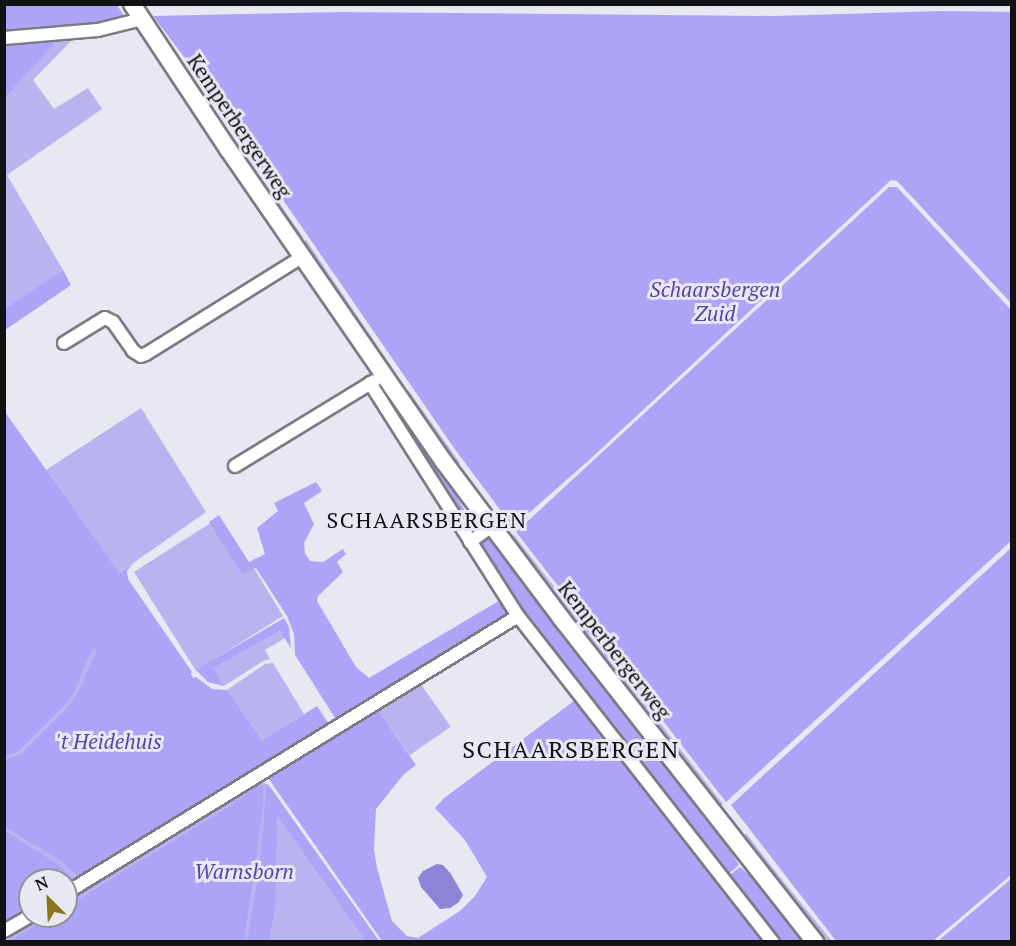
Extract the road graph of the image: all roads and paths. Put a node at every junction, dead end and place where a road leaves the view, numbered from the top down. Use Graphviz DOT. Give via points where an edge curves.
graph roads {
  1 [pos="137,12"];
  2 [pos="4,38"];
  3 [pos="302,257"];
  4 [pos="64,343"];
  5 [pos="376,379"];
  6 [pos="235,466"];
  7 [pos="491,527"];
  8 [pos="470,542"];
  9 [pos="518,616"];
  10 [pos="78,886"];
  11 [pos="18,923"];
  12 [pos="4,931"];
  13 [pos="773,942"];
  14 [pos="815,942"];
  1 -- 2 [label="street, Kemperbergerweg" via="98,30"];
  1 -- 3 [label="main road, Kemperbergerweg"];
  3 -- 4 [label="street" via="141,356 113,322 105,318"];
  3 -- 5 [label="main road, Kemperbergerweg"];
  5 -- 6 [label="street"];
  5 -- 7 [label="main road, Kemperbergerweg"];
  5 -- 8 [label="street, Kemperbergerweg"];
  7 -- 8 [label="street"];
  7 -- 14 [label="main road, Kemperbergerweg"];
  8 -- 9 [label="street, Kemperbergerweg"];
  9 -- 10 [label="street"];
  9 -- 13 [label="street, Kemperbergerweg"];
  11 -- 12 [label="street"];
}
